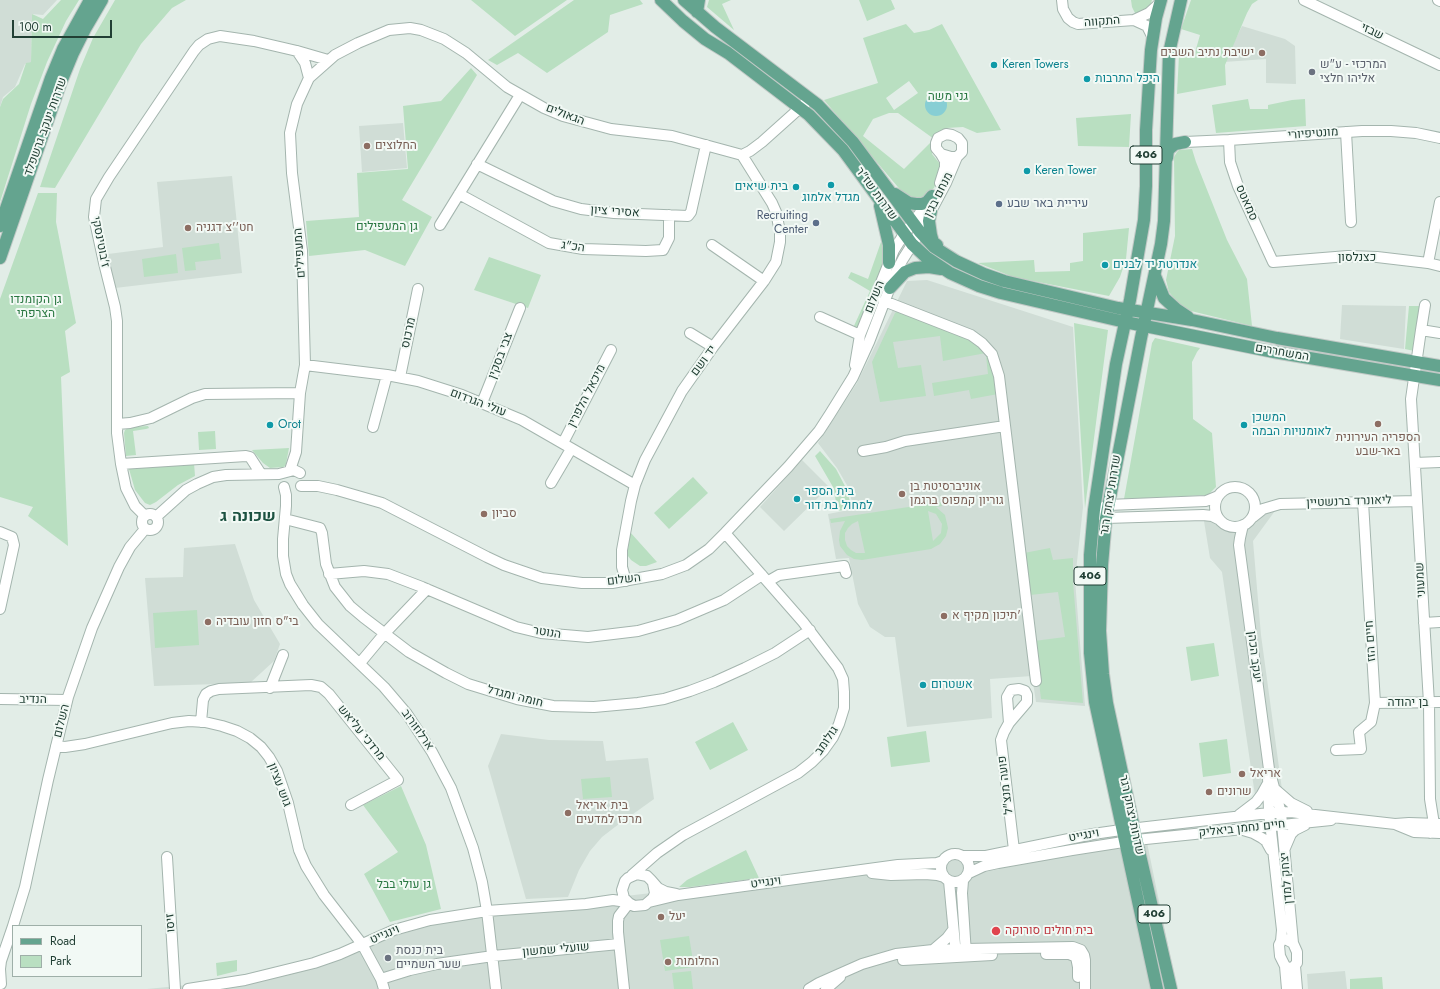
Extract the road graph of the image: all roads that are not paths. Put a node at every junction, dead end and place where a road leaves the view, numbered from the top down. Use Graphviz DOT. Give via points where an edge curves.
graph roads {
  1 [pos="90,0"];
  2 [pos="102,0"];
  3 [pos="661,0"];
  4 [pos="1062,0"];
  5 [pos="1181,0"];
  6 [pos="1304,0"];
  7 [pos="1161,1"];
  8 [pos="690,3"];
  9 [pos="673,12"];
  10 [pos="1134,20"];
  11 [pos="1153,38"];
  12 [pos="297,51"];
  13 [pos="328,60"];
  14 [pos="1440,65"];
  15 [pos="309,78"];
  16 [pos="520,95"];
  17 [pos="810,99"];
  18 [pos="800,108"];
  19 [pos="1166,132"];
  20 [pos="1346,132"];
  21 [pos="1440,138"];
  22 [pos="1229,140"];
  23 [pos="1185,142"];
  24 [pos="706,145"];
  25 [pos="941,154"];
  26 [pos="742,155"];
  27 [pos="957,157"];
  28 [pos="1166,159"];
  29 [pos="477,164"];
  30 [pos="890,190"];
  31 [pos="459,194"];
  32 [pos="932,196"];
  33 [pos="878,197"];
  34 [pos="1440,202"];
  35 [pos="931,211"];
  36 [pos="669,215"];
  37 [pos="1350,222"];
  38 [pos="0,226"];
  39 [pos="440,226"];
  40 [pos="916,227"];
  41 [pos="904,234"];
  42 [pos="912,244"];
  43 [pos="712,245"];
  44 [pos="947,256"];
  45 [pos="0,258"];
  46 [pos="1273,262"];
  47 [pos="889,263"];
  48 [pos="1428,263"];
  49 [pos="1440,266"];
  50 [pos="945,270"];
  51 [pos="1154,276"];
  52 [pos="764,281"];
  53 [pos="890,288"];
  54 [pos="418,289"];
  55 [pos="884,301"];
  56 [pos="1425,305"];
  57 [pos="520,308"];
  58 [pos="1128,310"];
  59 [pos="1147,312"];
  60 [pos="820,318"];
  61 [pos="1192,320"];
  62 [pos="1125,322"];
  63 [pos="1144,326"];
  64 [pos="1421,330"];
  65 [pos="690,333"];
  66 [pos="1440,333"];
  67 [pos="860,335"];
  68 [pos="713,347"];
  69 [pos="611,350"];
  70 [pos="1415,362"];
  71 [pos="305,366"];
  72 [pos="1440,366"];
  73 [pos="388,375"];
  74 [pos="1414,375"];
  75 [pos="400,377"];
  76 [pos="852,377"];
  77 [pos="1440,380"];
  78 [pos="300,393"];
  79 [pos="482,403"];
  80 [pos="117,424"];
  81 [pos="1005,426"];
  82 [pos="373,427"];
  83 [pos="567,446"];
  84 [pos="863,451"];
  85 [pos="1440,462"];
  86 [pos="1414,463"];
  87 [pos="121,464"];
  88 [pos="261,474"];
  89 [pos="296,478"];
  90 [pos="551,483"];
  91 [pos="283,485"];
  92 [pos="635,486"];
  93 [pos="186,490"];
  94 [pos="1251,494"];
  95 [pos="1218,496"];
  96 [pos="1417,500"];
  97 [pos="1363,502"];
  98 [pos="1280,504"];
  99 [pos="1108,505"];
  100 [pos="286,506"];
  101 [pos="1094,510"];
  102 [pos="145,516"];
  103 [pos="156,517"];
  104 [pos="1252,517"];
  105 [pos="1106,518"];
  106 [pos="285,519"];
  107 [pos="1222,522"];
  108 [pos="1243,525"];
  109 [pos="145,529"];
  110 [pos="0,532"];
  111 [pos="725,533"];
  112 [pos="1240,545"];
  113 [pos="846,573"];
  114 [pos="330,574"];
  115 [pos="766,579"];
  116 [pos="626,581"];
  117 [pos="427,589"];
  118 [pos="0,609"];
  119 [pos="1440,622"];
  120 [pos="1424,623"];
  121 [pos="810,630"];
  122 [pos="385,633"];
  123 [pos="283,655"];
  124 [pos="360,663"];
  125 [pos="1036,681"];
  126 [pos="270,688"];
  127 [pos="0,700"];
  128 [pos="67,700"];
  129 [pos="1440,702"];
  130 [pos="1375,703"];
  131 [pos="1428,703"];
  132 [pos="201,722"];
  133 [pos="1009,723"];
  134 [pos="56,746"];
  135 [pos="1336,750"];
  136 [pos="1272,786"];
  137 [pos="352,805"];
  138 [pos="1269,813"];
  139 [pos="1281,813"];
  140 [pos="1237,816"];
  141 [pos="1313,818"];
  142 [pos="1282,825"];
  143 [pos="1270,826"];
  144 [pos="1434,827"];
  145 [pos="1238,829"];
  146 [pos="1122,830"];
  147 [pos="1132,837"];
  148 [pos="1014,850"];
  149 [pos="657,854"];
  150 [pos="964,856"];
  151 [pos="167,857"];
  152 [pos="1285,858"];
  153 [pos="1274,859"];
  154 [pos="943,861"];
  155 [pos="854,872"];
  156 [pos="632,875"];
  157 [pos="966,877"];
  158 [pos="946,880"];
  159 [pos="652,881"];
  160 [pos="623,885"];
  161 [pos="678,895"];
  162 [pos="649,902"];
  163 [pos="628,903"];
  164 [pos="586,904"];
  165 [pos="487,911"];
  166 [pos="13,925"];
  167 [pos="12,929"];
  168 [pos="954,930"];
  169 [pos="1281,941"];
  170 [pos="1293,943"];
  171 [pos="362,944"];
  172 [pos="619,944"];
  173 [pos="933,950"];
  174 [pos="961,952"];
  175 [pos="493,956"];
  176 [pos="875,961"];
  177 [pos="1,963"];
  178 [pos="1290,966"];
  179 [pos="844,971"];
  180 [pos="381,979"];
  181 [pos="245,984"];
  182 [pos="3,986"];
  183 [pos="175,989"];
  184 [pos="188,989"];
  185 [pos="384,989"];
  186 [pos="496,989"];
  187 [pos="624,989"];
  188 [pos="809,989"];
  189 [pos="826,989"];
  190 [pos="1078,989"];
  191 [pos="1085,989"];
  192 [pos="1157,989"];
  193 [pos="1171,989"];
  194 [pos="1287,989"];
  195 [pos="1297,989"];
  1 -- 38 [label="main road, שדרות יעקב גרשפלד" via="66,43 51,78"];
  2 -- 45 [label="main road, שדרות יעקב גרשפלד" via="73,53 61,82"];
  3 -- 9 [label="main road, שדרות שז\"ר"];
  4 -- 10 [label="street, התקווה" via="1068,18 1078,24"];
  5 -- 19 [label="main road, שדרות יצחק רגר / 406" via="1169,53"];
  6 -- 14 [label="street, שבזי"];
  7 -- 10 [label="street, התקווה" via="1150,13"];
  7 -- 11 [label="main road, שדרות יצחק רגר / 406"];
  8 -- 9 [label="street"];
  8 -- 17 [label="main road, שדרות שז\"ר" via="715,27"];
  9 -- 18 [label="main road, שדרות שז\"ר" via="705,39 728,53"];
  10 -- 11 [label="street, התקווה" via="1146,26"];
  11 -- 58 [label="main road, שדרות יצחק רגר / 406" via="1146,123 1144,220"];
  12 -- 13 [label="street, ז'בוטינסקי"];
  12 -- 15 [label="street" via="305,63"];
  12 -- 80 [label="street, ז'בוטינסקי" via="220,36 208,38 194,51 96,199 94,217 117,321"];
  13 -- 15 [label="street, המעפילים"];
  13 -- 16 [label="street, הגאולים" via="380,33 400,29 421,30 444,39 466,53"];
  15 -- 71 [label="street, המעפילים" via="297,104 290,133 292,173 302,251"];
  16 -- 24 [label="street, הגאולים" via="563,116 590,124 672,136"];
  16 -- 29 [label="street"];
  17 -- 18 [label="street"];
  17 -- 30 [label="main road, שדרות שז\"ר" via="853,142"];
  18 -- 26 [label="street"];
  18 -- 33 [label="main road, שדרות שז\"ר" via="843,150"];
  19 -- 23 [label="main road" via="1173,138"];
  19 -- 28 [label="main road, שדרות יצחק רגר / 406"];
  20 -- 21 [label="street, מונטיפיורי" via="1391,131"];
  20 -- 22 [label="street, מונטיפיורי"];
  20 -- 37 [label="street"];
  22 -- 23 [label="street, מונטיפיורי"];
  22 -- 46 [label="street, סמאטס" via="1230,162 1238,186"];
  23 -- 28 [label="main road" via="1175,144 1168,150"];
  24 -- 26 [label="street, הגאולים"];
  24 -- 36 [label="street, אסירי ציון" via="691,212 688,216"];
  25 -- 27 [label="street"];
  25 -- 27 [label="street" via="936,148 938,138 946,134 952,135 960,140 963,147"];
  25 -- 32 [label="street, מנחם בגין" via="945,167"];
  26 -- 52 [label="street, יד ושם" via="772,203 779,224 780,242 776,262"];
  27 -- 35 [label="street, מנחם בגין"];
  28 -- 51 [label="main road, שדרות יצחק רגר / 406" via="1166,208"];
  29 -- 31 [label="street"];
  29 -- 36 [label="street, אסירי ציון" via="568,206 596,211"];
  30 -- 32 [label="main road" via="908,203 922,204"];
  30 -- 40 [label="main road, שדרות שז\"ר"];
  31 -- 36 [label="street, הכ\"ג" via="549,243 583,249 664,250 669,238"];
  31 -- 39 [label="street"];
  32 -- 40 [label="street, מנחם בגין"];
  33 -- 41 [label="main road, שדרות שז\"ר"];
  33 -- 47 [label="main road" via="889,245"];
  34 -- 48 [label="street"];
  35 -- 40 [label="street, מנחם בגין"];
  35 -- 44 [label="main road" via="933,242"];
  40 -- 41 [label="street, השלום"];
  40 -- 42 [label="street, השלום"];
  40 -- 44 [label="main road, שדרות שז\"ר" via="934,247"];
  41 -- 42 [label="main road, שדרות שז\"ר"];
  41 -- 47 [label="street, השלום"];
  42 -- 50 [label="main road, שדרות שז\"ר"];
  42 -- 53 [label="street, השלום"];
  43 -- 52 [label="street"];
  44 -- 58 [label="main road, שדרות שז\"ר" via="1004,281"];
  46 -- 48 [label="street, כצנלסון" via="1348,256"];
  47 -- 67 [label="street, השלום"];
  48 -- 49 [label="street, כצנלסון"];
  50 -- 53 [label="main road" via="915,268 905,272"];
  50 -- 62 [label="main road, שדרות שז\"ר" via="1000,293"];
  51 -- 59 [label="main road, שדרות יצחק רגר / 406"];
  51 -- 61 [label="main road" via="1164,298"];
  52 -- 68 [label="street, יד ושם"];
  53 -- 55 [label="street, השלום"];
  54 -- 75 [label="street, מרכוס"];
  55 -- 76 [label="street, השלום" via="869,342"];
  55 -- 81 [label="street" via="964,332 982,343 992,354 996,364"];
  56 -- 64 [label="street, שמעוני"];
  57 -- 79 [label="street, צבי בסקין"];
  58 -- 59 [label="main road, המשחררים"];
  58 -- 62 [label="main road, שדרות יצחק רגר / 406"];
  59 -- 61 [label="main road, המשחררים"];
  59 -- 63 [label="main road, שדרות יצחק רגר / 406"];
  60 -- 67 [label="street"];
  61 -- 70 [label="main road, המשחררים"];
  62 -- 63 [label="main road, המשחררים"];
  62 -- 101 [label="main road, שדרות יצחק רגר / 406" via="1116,364"];
  63 -- 74 [label="main road, המשחררים" via="1274,352"];
  63 -- 99 [label="main road, שדרות יצחק רגר / 406"];
  64 -- 66 [label="street"];
  64 -- 70 [label="street, שמעוני"];
  65 -- 68 [label="street"];
  67 -- 76 [label="street, השלום"];
  68 -- 92 [label="street, יד ושם" via="682,391 645,460"];
  69 -- 83 [label="street, מיכאל הלפרין"];
  70 -- 72 [label="main road, המשחררים"];
  70 -- 74 [label="street, שמעוני"];
  71 -- 73 [label="street, עולי הגרדום"];
  71 -- 78 [label="street, המעפילים"];
  73 -- 75 [label="street, עולי הגרדום"];
  73 -- 82 [label="street"];
  74 -- 77 [label="main road, המשחררים"];
  74 -- 86 [label="street, שמעוני" via="1411,399"];
  75 -- 79 [label="street, עולי הגרדום"];
  76 -- 111 [label="street, השלום" via="804,450"];
  78 -- 80 [label="street" via="205,394 152,418"];
  78 -- 89 [label="street, המעפילים"];
  79 -- 83 [label="street, עולי הגרדום" via="522,420"];
  80 -- 87 [label="street, ז'בוטינסקי"];
  81 -- 84 [label="street"];
  81 -- 125 [label="street"];
  83 -- 90 [label="street, מיכאל הלפרין"];
  83 -- 92 [label="street, עולי הגרדום"];
  85 -- 86 [label="street"];
  86 -- 96 [label="street, שמעוני"];
  87 -- 88 [label="street" via="246,456 250,457"];
  87 -- 102 [label="street, ז'בוטינסקי" via="128,492 135,506"];
  88 -- 89 [label="street, השלום" via="282,474"];
  88 -- 93 [label="street, השלום" via="213,477"];
  89 -- 91 [label="street" via="283,476"];
  89 -- 91 [label="street, השלום" via="290,491"];
  89 -- 100 [label="street, ארלוזורוב"];
  89 -- 116 [label="street, השלום" via="382,503 487,557 528,574 582,583"];
  91 -- 93 [label="street, השלום" via="278,480 226,481"];
  91 -- 100 [label="street, ארלוזורוב"];
  92 -- 116 [label="street, יד ושם" via="622,550 622,567"];
  93 -- 103 [label="street, השלום"];
  94 -- 95 [label="street" via="1244,488 1234,486 1227,488"];
  94 -- 98 [label="street, ליאונרד ברנשטיין" via="1260,500"];
  94 -- 104 [label="street" via="1256,505"];
  95 -- 99 [label="street" via="1206,501"];
  95 -- 107 [label="street" via="1215,509"];
  96 -- 97 [label="street, ליאונרד ברנשטיין"];
  96 -- 120 [label="street, שמעוני"];
  97 -- 98 [label="street, ליאונרד ברנשטיין"];
  97 -- 130 [label="street, חיים הזז"];
  98 -- 104 [label="street, ליאונרד ברנשטיין" via="1263,509"];
  99 -- 101 [label="street"];
  99 -- 105 [label="main road, שדרות יצחק רגר / 406"];
  100 -- 106 [label="street, ארלוזורוב"];
  101 -- 105 [label="street"];
  101 -- 146 [label="main road, שדרות יצחק רגר / 406" via="1090,555 1091,673"];
  102 -- 103 [label="street" via="149,514"];
  102 -- 109 [label="street" via="142,522"];
  103 -- 109 [label="street" via="156,528"];
  104 -- 108 [label="street"];
  105 -- 107 [label="street" via="1212,516"];
  105 -- 147 [label="main road, שדרות יצחק רגר / 406" via="1100,631 1103,674"];
  106 -- 114 [label="street, חומה ומגדל" via="320,528"];
  106 -- 124 [label="street, ארלוזורוב" via="283,556 290,584 318,624"];
  107 -- 108 [label="street" via="1231,527"];
  107 -- 112 [label="street, יעקב הכהן"];
  108 -- 112 [label="street, יעקב הכהן"];
  109 -- 128 [label="street, השלום" via="130,547 119,567 92,628"];
  110 -- 118 [label="street" via="12,537 14,544"];
  111 -- 115 [label="street, גולומב"];
  111 -- 116 [label="street, השלום" via="701,555 679,568"];
  112 -- 136 [label="street, יעקב הכהן"];
  113 -- 115 [label="street, הנוטר" via="844,566"];
  114 -- 117 [label="street, הנוטר" via="388,574"];
  114 -- 122 [label="street, חומה ומגדל" via="335,587 350,606"];
  115 -- 117 [label="street, הנוטר" via="677,620 638,631 588,637 541,633 516,627"];
  115 -- 121 [label="street, גולומב"];
  117 -- 122 [label="street"];
  119 -- 120 [label="street"];
  120 -- 131 [label="street, שמעוני"];
  121 -- 122 [label="street, חומה ומגדל" via="745,668 690,691 638,703 594,708 532,702 468,684 424,661"];
  121 -- 149 [label="street, גולומב" via="843,679 844,708 833,737 823,751 798,773 683,835"];
  122 -- 124 [label="street"];
  123 -- 126 [label="street"];
  124 -- 165 [label="street, ארלוזורוב" via="407,714 441,768 473,848"];
  126 -- 132 [label="street, מרדכי עליאש" via="211,691 203,700"];
  126 -- 137 [label="street, מרדכי עליאש" via="311,685 321,687 398,780"];
  127 -- 128 [label="street, הנדיב"];
  128 -- 134 [label="street, השלום"];
  129 -- 131 [label="street, בן יהודה"];
  130 -- 131 [label="street, בן יהודה"];
  130 -- 135 [label="street, חיים הזז" via="1371,722 1360,732 1361,749"];
  131 -- 144 [label="street, שמעוני" via="1430,799"];
  132 -- 134 [label="street, גוש עציון" via="172,723 85,744"];
  132 -- 171 [label="street, גוש עציון" via="237,731 250,738 269,757 283,786 297,842 306,866 324,895"];
  133 -- 148 [label="street, פועה מנצ\"ל" via="1001,740"];
  134 -- 166 [label="street, השלום" via="25,887"];
  136 -- 138 [label="street, יעקב הכהן"];
  136 -- 139 [label="street, יעקב הכהן"];
  136 -- 140 [label="street"];
  136 -- 141 [label="street"];
  138 -- 139 [label="street, חיים נחמן ביאליק"];
  138 -- 140 [label="street, חיים נחמן ביאליק"];
  138 -- 143 [label="street, יצחק למדן"];
  139 -- 141 [label="street, חיים נחמן ביאליק"];
  139 -- 142 [label="street, יצחק למדן"];
  140 -- 147 [label="street, חיים נחמן ביאליק"];
  141 -- 142 [label="street, חיים נחמן ביאליק"];
  141 -- 144 [label="street, חיים נחמן ביאליק" via="1395,824 1414,832"];
  141 -- 152 [label="street" via="1291,834 1286,843"];
  142 -- 143 [label="street, חיים נחמן ביאליק"];
  142 -- 152 [label="street, יצחק למדן"];
  143 -- 145 [label="street, חיים נחמן ביאליק"];
  143 -- 153 [label="street, יצחק למדן"];
  145 -- 147 [label="street, חיים נחמן ביאליק"];
  145 -- 153 [label="street" via="1253,833 1266,841"];
  146 -- 147 [label="main road, שדרות יצחק רגר / 406"];
  146 -- 148 [label="street, וינגייט"];
  147 -- 157 [label="street, וינגייט" via="984,866"];
  147 -- 192 [label="main road, שדרות יצחק רגר / 406"];
  147 -- 193 [label="main road, שדרות יצחק רגר / 406"];
  148 -- 150 [label="street, וינגייט" via="986,856"];
  149 -- 156 [label="street, גולומב"];
  149 -- 159 [label="street" via="651,861"];
  150 -- 154 [label="street" via="950,855"];
  150 -- 157 [label="street" via="969,864"];
  151 -- 183 [label="street, זיסו"];
  152 -- 170 [label="street, יצחק למדן"];
  153 -- 169 [label="street, יצחק למדן"];
  154 -- 155 [label="street, וינגייט"];
  154 -- 158 [label="street" via="941,871"];
  155 -- 158 [label="street, וינגייט" via="937,875"];
  155 -- 161 [label="street, וינגייט"];
  156 -- 159 [label="street" via="642,875"];
  156 -- 160 [label="street"];
  157 -- 158 [label="street" via="954,883"];
  157 -- 174 [label="street" via="962,893"];
  158 -- 168 [label="street"];
  159 -- 161 [label="street, וינגייט" via="658,888"];
  159 -- 162 [label="street" via="654,893"];
  160 -- 163 [label="street" via="622,894"];
  160 -- 164 [label="street, וינגייט" via="611,895"];
  161 -- 162 [label="street, וינגייט"];
  162 -- 163 [label="street" via="639,907"];
  163 -- 164 [label="street, וינגייט" via="613,900"];
  163 -- 172 [label="street" via="619,916"];
  164 -- 165 [label="street, וינגייט"];
  165 -- 171 [label="street, וינגייט" via="415,924"];
  165 -- 175 [label="street, ארלוזורוב"];
  167 -- 177 [label="street, השלום"];
  168 -- 173 [label="street"];
  168 -- 174 [label="street"];
  169 -- 170 [label="street" via="1289,940"];
  169 -- 178 [label="street, יצחק למדן" via="1279,952"];
  170 -- 178 [label="street, יצחק למדן" via="1298,956"];
  171 -- 180 [label="street, גוש עציון"];
  171 -- 181 [label="street, וינגייט" via="340,954"];
  172 -- 175 [label="street, שועלי שמשון"];
  172 -- 187 [label="street"];
  173 -- 174 [label="street"];
  173 -- 176 [label="street" via="896,954"];
  174 -- 176 [label="street"];
  174 -- 190 [label="street" via="1069,954 1076,957"];
  174 -- 191 [label="street" via="1073,947 1081,950 1084,955"];
  175 -- 180 [label="street, שועלי שמשון" via="437,964"];
  175 -- 186 [label="street, ארלוזורוב"];
  176 -- 179 [label="street"];
  177 -- 182 [label="street, השלום"];
  178 -- 194 [label="street"];
  178 -- 195 [label="street"];
  179 -- 188 [label="street"];
  179 -- 189 [label="street"];
  180 -- 185 [label="street, גוש עציון"];
  181 -- 184 [label="street, וינגייט"];
}
